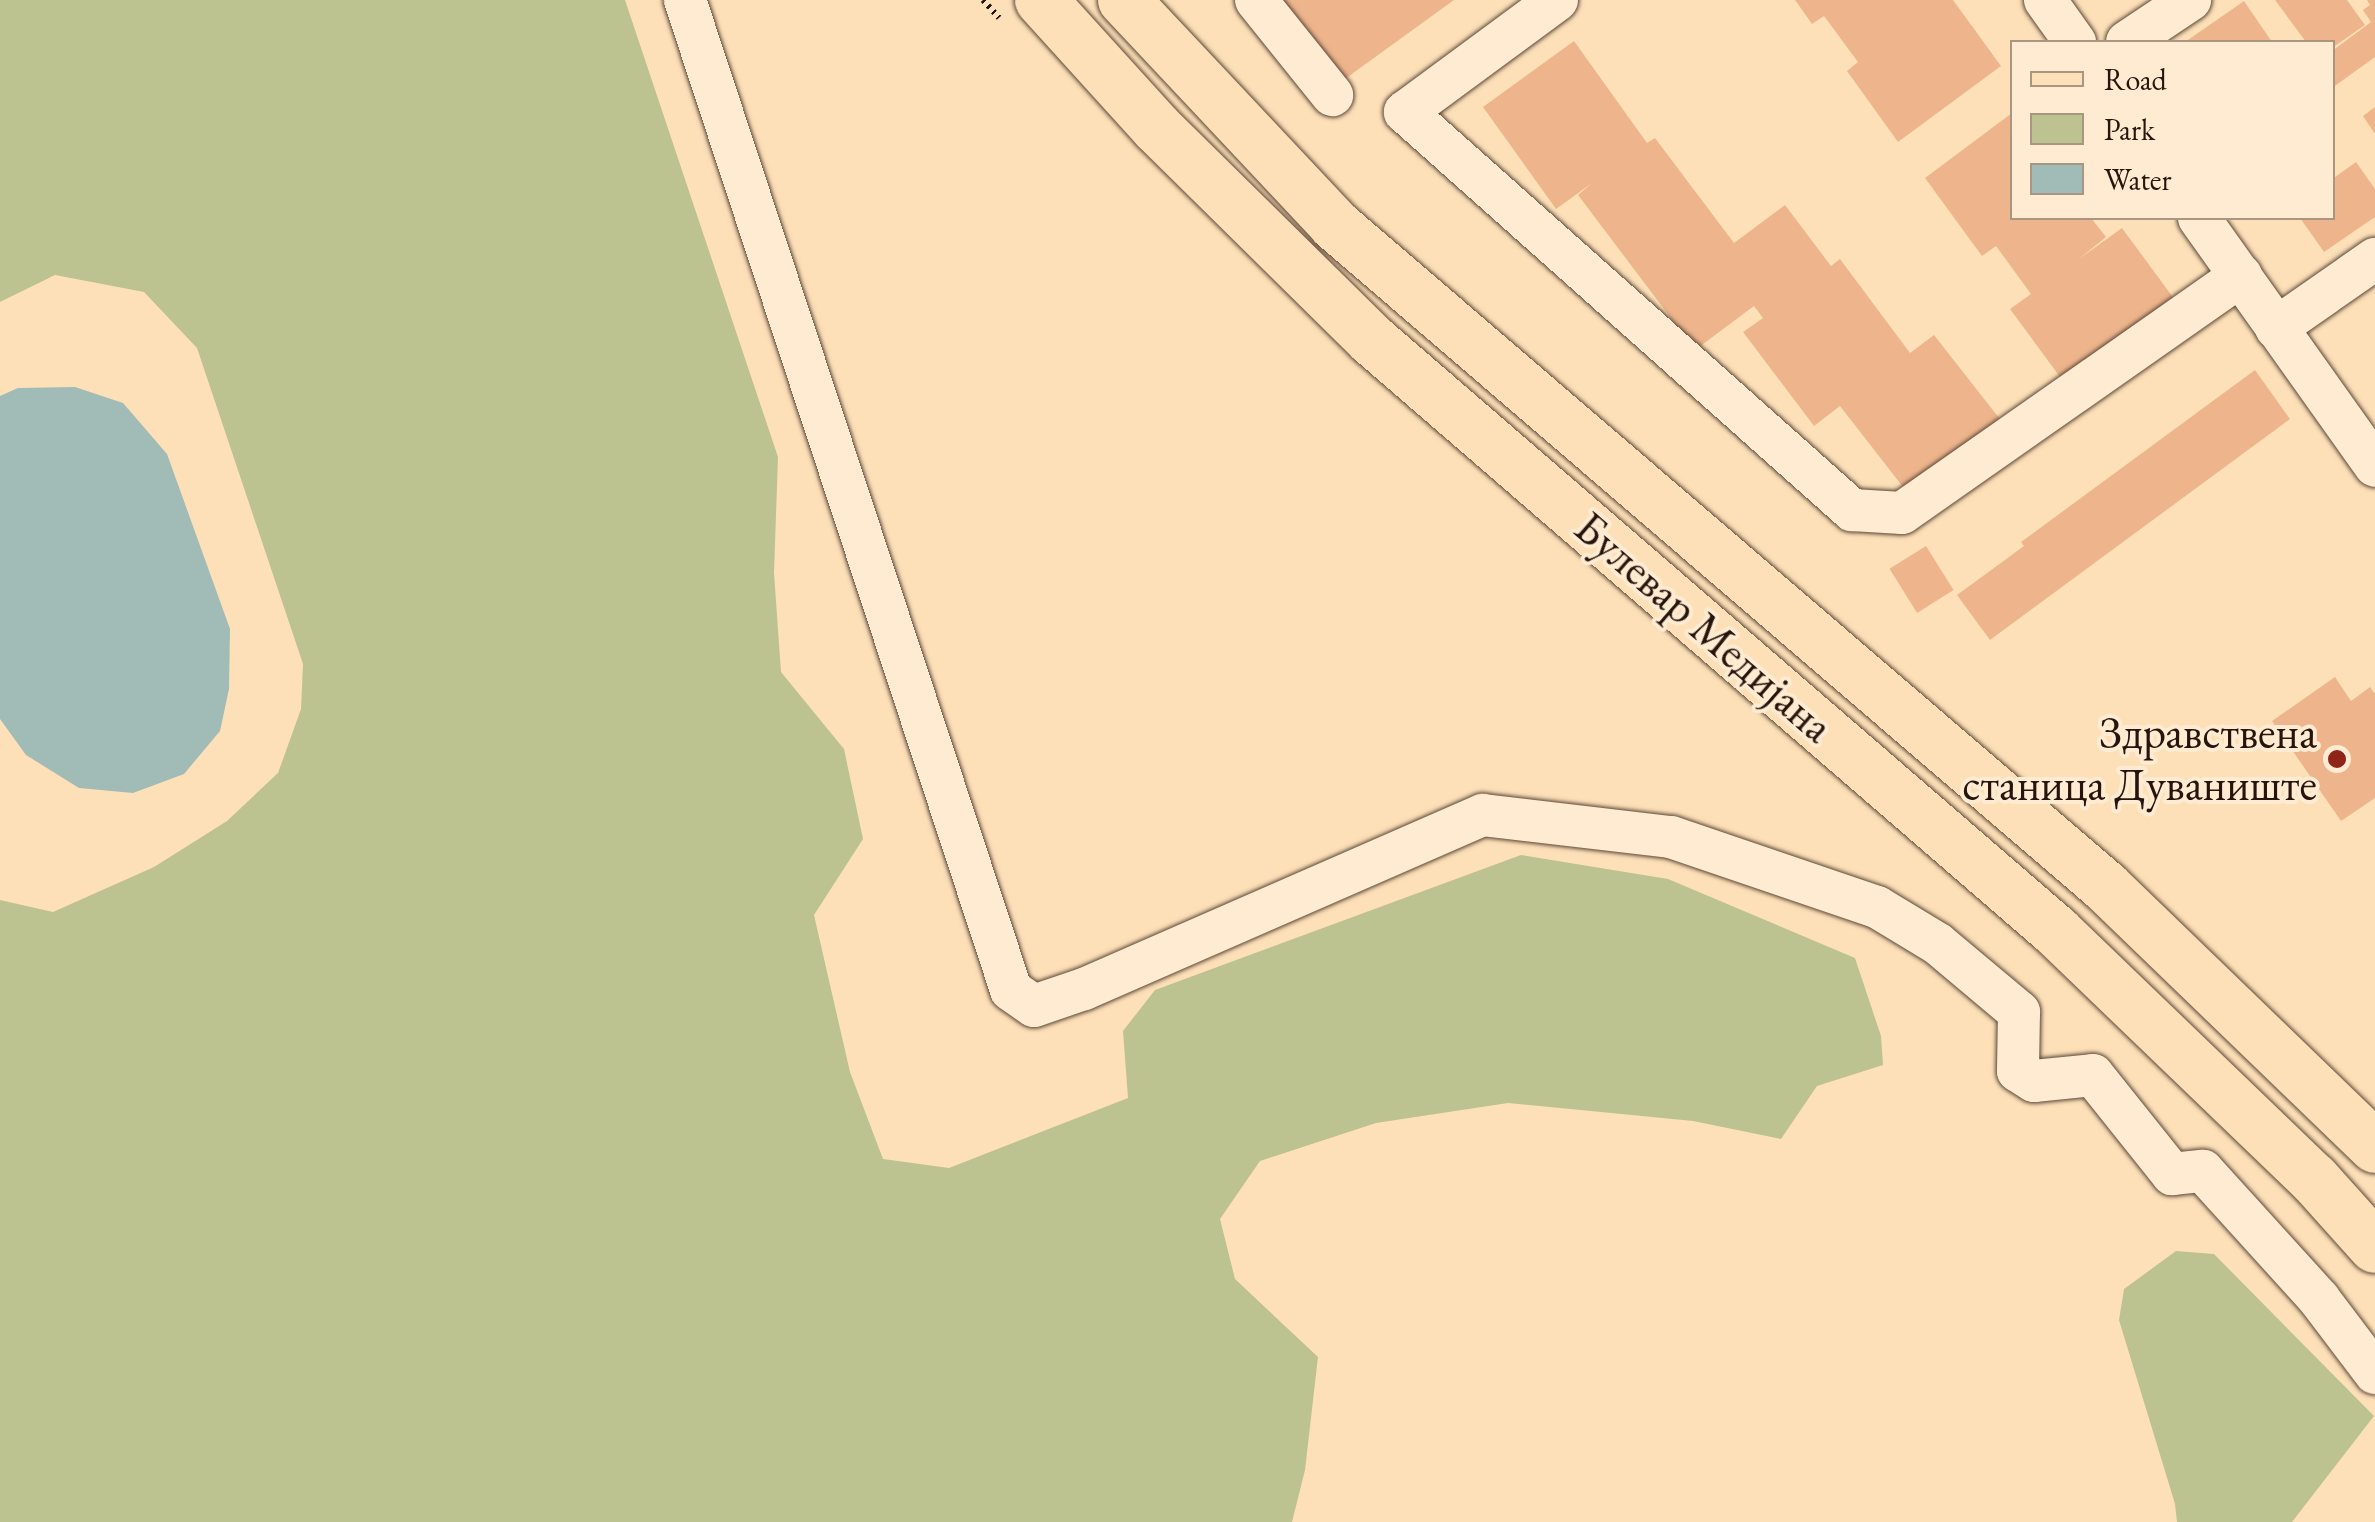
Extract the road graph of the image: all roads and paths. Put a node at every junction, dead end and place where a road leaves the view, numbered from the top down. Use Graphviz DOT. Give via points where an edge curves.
graph roads {
  1 [pos="685,0"];
  2 [pos="1042,0"];
  3 [pos="1256,0"];
  4 [pos="1557,0"];
  5 [pos="2045,0"];
  6 [pos="2190,0"];
  7 [pos="1136,9"];
  8 [pos="2074,40"];
  9 [pos="2130,40"];
  10 [pos="1332,95"];
  11 [pos="2200,220"];
  12 [pos="2375,259"];
  13 [pos="2241,276"];
  14 [pos="2276,328"];
  15 [pos="2375,466"];
  16 [pos="2375,1147"];
  17 [pos="2375,1247"];
  18 [pos="2375,1372"];
  1 -- 18 [label="street" via="1011,990 1034,1006 1084,990 1483,815 1671,837 1877,907 1938,944 2019,1012 2018,1070 2034,1081 2093,1075 2172,1174 2203,1171"];
  2 -- 17 [label="main road, Булевар Медијана" via="1156,127 1372,340 2057,932 2314,1179"];
  3 -- 10 [label="street"];
  4 -- 13 [label="street" via="1405,112 1852,510 1902,514"];
  5 -- 8 [label="street"];
  6 -- 9 [label="street"];
  7 -- 16 [label="main road, Булевар Медијана" via="1335,225 2106,887"];
  11 -- 13 [label="street"];
  12 -- 14 [label="street"];
  13 -- 14 [label="street"];
  14 -- 15 [label="street"];
}
